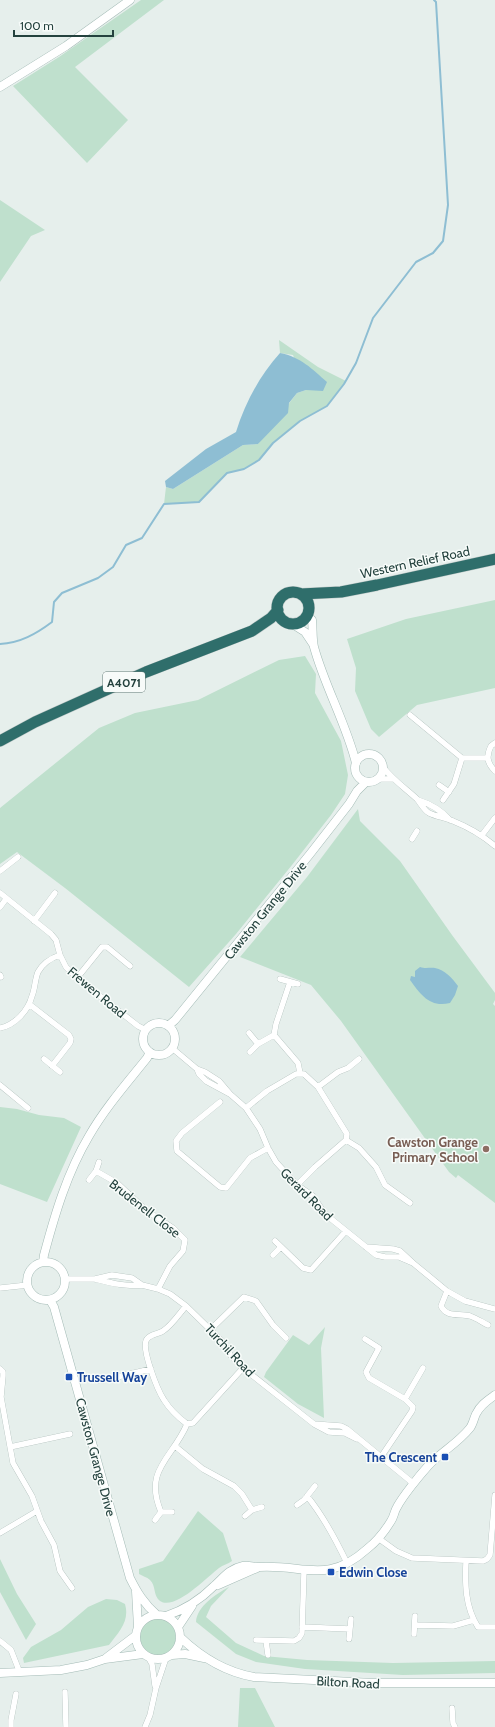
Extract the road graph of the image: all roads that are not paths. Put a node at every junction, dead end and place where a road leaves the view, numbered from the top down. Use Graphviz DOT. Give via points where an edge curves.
graph roads {
  1 [pos="130,0"];
  2 [pos="0,87"];
  3 [pos="495,559"];
  4 [pos="341,592"];
  5 [pos="301,594"];
  6 [pos="278,610"];
  7 [pos="308,611"];
  8 [pos="290,624"];
  9 [pos="252,631"];
  10 [pos="314,645"];
  11 [pos="410,715"];
  12 [pos="0,741"];
  13 [pos="351,742"];
  14 [pos="495,743"];
  15 [pos="368,754"];
  16 [pos="462,758"];
  17 [pos="487,758"];
  18 [pos="356,763"];
  19 [pos="383,768"];
  20 [pos="495,770"];
  21 [pos="356,775"];
  22 [pos="378,779"];
  23 [pos="392,779"];
  24 [pos="366,782"];
  25 [pos="439,785"];
  26 [pos="357,791"];
  27 [pos="449,792"];
  28 [pos="444,800"];
  29 [pos="495,818"];
  30 [pos="417,831"];
  31 [pos="482,836"];
  32 [pos="412,839"];
  33 [pos="495,846"];
  34 [pos="18,857"];
  35 [pos="0,871"];
  36 [pos="0,893"];
  37 [pos="55,893"];
  38 [pos="6,899"];
  39 [pos="0,907"];
  40 [pos="34,921"];
  41 [pos="60,955"];
  42 [pos="130,966"];
  43 [pos="77,978"];
  44 [pos="280,979"];
  45 [pos="290,982"];
  46 [pos="298,984"];
  47 [pos="30,1004"];
  48 [pos="168,1026"];
  49 [pos="0,1028"];
  50 [pos="146,1030"];
  51 [pos="249,1033"];
  52 [pos="274,1035"];
  53 [pos="258,1044"];
  54 [pos="172,1048"];
  55 [pos="150,1052"];
  56 [pos="250,1052"];
  57 [pos="44,1059"];
  58 [pos="359,1059"];
  59 [pos="52,1066"];
  60 [pos="60,1072"];
  61 [pos="300,1073"];
  62 [pos="0,1085"];
  63 [pos="318,1087"];
  64 [pos="220,1102"];
  65 [pos="28,1108"];
  66 [pos="246,1108"];
  67 [pos="346,1140"];
  68 [pos="268,1148"];
  69 [pos="99,1162"];
  70 [pos="96,1171"];
  71 [pos="89,1180"];
  72 [pos="298,1185"];
  73 [pos="410,1203"];
  74 [pos="346,1231"];
  75 [pos="275,1240"];
  76 [pos="281,1246"];
  77 [pos="273,1255"];
  78 [pos="43,1262"];
  79 [pos="65,1279"];
  80 [pos="28,1285"];
  81 [pos="0,1288"];
  82 [pos="158,1289"];
  83 [pos="447,1291"];
  84 [pos="50,1300"];
  85 [pos="186,1306"];
  86 [pos="495,1309"];
  87 [pos="488,1325"];
  88 [pos="211,1329"];
  89 [pos="286,1338"];
  90 [pos="365,1339"];
  91 [pos="151,1368"];
  92 [pos="243,1368"];
  93 [pos="422,1368"];
  94 [pos="0,1369"];
  95 [pos="100,1381"];
  96 [pos="495,1394"];
  97 [pos="404,1399"];
  98 [pos="3,1423"];
  99 [pos="187,1424"];
  100 [pos="70,1434"];
  101 [pos="175,1446"];
  102 [pos="10,1447"];
  103 [pos="381,1457"];
  104 [pos="414,1484"];
  105 [pos="315,1486"];
  106 [pos="495,1495"];
  107 [pos="307,1496"];
  108 [pos="298,1505"];
  109 [pos="262,1507"];
  110 [pos="252,1510"];
  111 [pos="37,1511"];
  112 [pos="161,1512"];
  113 [pos="172,1512"];
  114 [pos="245,1516"];
  115 [pos="156,1520"];
  116 [pos="493,1527"];
  117 [pos="0,1533"];
  118 [pos="378,1538"];
  119 [pos="466,1560"];
  120 [pos="347,1563"];
  121 [pos="304,1571"];
  122 [pos="72,1588"];
  123 [pos="136,1591"];
  124 [pos="195,1602"];
  125 [pos="157,1615"];
  126 [pos="166,1616"];
  127 [pos="415,1616"];
  128 [pos="351,1619"];
  129 [pos="474,1620"];
  130 [pos="415,1625"];
  131 [pos="138,1627"];
  132 [pos="178,1627"];
  133 [pos="302,1627"];
  134 [pos="495,1627"];
  135 [pos="350,1629"];
  136 [pos="414,1634"];
  137 [pos="135,1636"];
  138 [pos="180,1637"];
  139 [pos="256,1640"];
  140 [pos="349,1640"];
  141 [pos="0,1641"];
  142 [pos="266,1641"];
  143 [pos="268,1654"];
  144 [pos="146,1656"];
  145 [pos="169,1656"];
  146 [pos="205,1658"];
  147 [pos="105,1659"];
  148 [pos="0,1673"];
  149 [pos="20,1673"];
  150 [pos="495,1683"];
  151 [pos="156,1688"];
  152 [pos="65,1692"];
  153 [pos="16,1694"];
  154 [pos="452,1708"];
  155 [pos="11,1727"];
  156 [pos="66,1727"];
  157 [pos="145,1727"];
  158 [pos="455,1727"];
  1 -- 2 [label="street" via="66,46"];
  3 -- 4 [label="highway, Western Relief Road / A4071"];
  4 -- 5 [label="highway, Western Relief Road / A4071"];
  4 -- 7 [label="highway, Western Relief Road / A4071" via="321,599"];
  5 -- 6 [label="highway, A4071" via="286,594 279,602"];
  5 -- 7 [label="highway" via="306,599"];
  6 -- 8 [label="highway" via="281,618"];
  6 -- 9 [label="highway, A4071"];
  7 -- 8 [label="highway, A4071" via="303,622"];
  7 -- 10 [label="street" via="312,620"];
  8 -- 9 [label="highway, A4071"];
  8 -- 10 [label="street" via="305,632"];
  9 -- 12 [label="highway, A4071" via="146,672 35,722"];
  10 -- 13 [label="street" via="323,675"];
  11 -- 16 [label="street"];
  13 -- 15 [label="street"];
  13 -- 18 [label="street"];
  14 -- 17 [label="street" via="491,746"];
  15 -- 18 [label="street" via="361,756"];
  15 -- 19 [label="street" via="377,756"];
  16 -- 17 [label="street"];
  16 -- 27 [label="street"];
  17 -- 20 [label="street"];
  18 -- 21 [label="street"];
  19 -- 22 [label="street"];
  19 -- 23 [label="street"];
  21 -- 24 [label="street"];
  21 -- 26 [label="street"];
  22 -- 23 [label="street"];
  22 -- 24 [label="street"];
  23 -- 31 [label="street" via="418,800 428,803 451,820"];
  24 -- 26 [label="street, Cawston Grange Drive"];
  25 -- 27 [label="street"];
  26 -- 48 [label="street, Cawston Grange Drive" via="305,860 176,1020"];
  27 -- 28 [label="street"];
  29 -- 31 [label="street"];
  30 -- 32 [label="street"];
  31 -- 33 [label="street"];
  34 -- 35 [label="street"];
  36 -- 38 [label="street, Frewen Road"];
  37 -- 40 [label="street"];
  38 -- 39 [label="street"];
  38 -- 40 [label="street, Frewen Road"];
  40 -- 41 [label="street, Frewen Road" via="56,940"];
  41 -- 43 [label="street, Frewen Road" via="66,967"];
  41 -- 47 [label="street" via="46,961 38,972"];
  42 -- 43 [label="street" via="107,947 102,946"];
  43 -- 50 [label="street, Frewen Road"];
  44 -- 45 [label="street"];
  45 -- 46 [label="street"];
  45 -- 52 [label="street"];
  47 -- 49 [label="street" via="15,1021"];
  47 -- 59 [label="street" via="71,1039"];
  48 -- 50 [label="street" via="156,1023"];
  48 -- 54 [label="street" via="174,1034"];
  50 -- 55 [label="street" via="144,1044"];
  51 -- 53 [label="street"];
  52 -- 53 [label="street"];
  52 -- 61 [label="street" via="298,1063"];
  53 -- 56 [label="street"];
  54 -- 55 [label="street" via="159,1055"];
  54 -- 66 [label="street, Gerard Road" via="197,1069 218,1081"];
  55 -- 78 [label="street" via="116,1096 85,1144 63,1192"];
  57 -- 59 [label="street"];
  58 -- 63 [label="street"];
  59 -- 60 [label="street"];
  61 -- 63 [label="street" via="309,1077"];
  61 -- 66 [label="street" via="267,1091"];
  62 -- 65 [label="street"];
  63 -- 67 [label="street" via="347,1134"];
  64 -- 68 [label="street" via="182,1133 176,1141 177,1151 220,1187 226,1188 250,1158"];
  66 -- 68 [label="street, Gerard Road" via="260,1129"];
  67 -- 72 [label="street"];
  67 -- 73 [label="street" via="359,1148 376,1167 385,1185"];
  68 -- 72 [label="street, Gerard Road" via="276,1162"];
  69 -- 70 [label="street, Brudenell Close"];
  70 -- 71 [label="street, Brudenell Close"];
  70 -- 82 [label="street, Brudenell Close" via="117,1183 147,1211 173,1228 185,1240 183,1251 170,1266"];
  72 -- 74 [label="street, Gerard Road" via="313,1196 325,1214"];
  74 -- 76 [label="street" via="311,1270 303,1268"];
  74 -- 83 [label="street, Gerard Road" via="366,1247 400,1251"];
  75 -- 76 [label="street"];
  76 -- 77 [label="street"];
  78 -- 79 [label="street" via="56,1264"];
  78 -- 80 [label="street" via="31,1270"];
  79 -- 82 [label="street, Turchil Road" via="95,1279 112,1275 132,1278"];
  79 -- 84 [label="street" via="63,1290"];
  80 -- 81 [label="street"];
  80 -- 84 [label="street" via="34,1295"];
  82 -- 85 [label="street, Turchil Road"];
  83 -- 86 [label="street, Gerard Road" via="465,1301"];
  83 -- 87 [label="street" via="441,1306 445,1312 473,1317"];
  84 -- 123 [label="street, Cawston Grange Drive" via="73,1372 130,1578"];
  85 -- 88 [label="street, Turchil Road"];
  85 -- 91 [label="street" via="163,1331 146,1340 146,1353"];
  88 -- 89 [label="street" via="244,1297 256,1301"];
  88 -- 92 [label="street, Turchil Road"];
  90 -- 97 [label="street" via="379,1348 366,1372 367,1376"];
  91 -- 95 [label="street"];
  91 -- 99 [label="street" via="164,1400"];
  92 -- 99 [label="street" via="193,1423"];
  92 -- 103 [label="street, Turchil Road" via="314,1424 329,1432 345,1433 358,1439"];
  93 -- 97 [label="street"];
  94 -- 98 [label="street" via="3,1372"];
  96 -- 104 [label="street" via="483,1404 472,1426 461,1439 427,1467"];
  97 -- 103 [label="street" via="412,1410"];
  98 -- 102 [label="street"];
  99 -- 101 [label="street"];
  100 -- 102 [label="street"];
  101 -- 110 [label="street" via="203,1469 234,1486"];
  101 -- 112 [label="street" via="157,1473 156,1500"];
  102 -- 111 [label="street" via="16,1470 32,1496"];
  103 -- 104 [label="street, Turchil Road"];
  104 -- 118 [label="street" via="397,1508 392,1521"];
  105 -- 107 [label="street"];
  106 -- 116 [label="street"];
  107 -- 108 [label="street"];
  107 -- 120 [label="street" via="321,1514"];
  109 -- 110 [label="street"];
  110 -- 114 [label="street"];
  111 -- 117 [label="street"];
  111 -- 122 [label="street" via="54,1545 60,1571"];
  112 -- 113 [label="street"];
  112 -- 115 [label="street"];
  116 -- 119 [label="street" via="490,1555 487,1559"];
  118 -- 119 [label="street" via="396,1551 412,1558"];
  118 -- 120 [label="street"];
  119 -- 129 [label="street" via="465,1593"];
  120 -- 121 [label="street" via="325,1571"];
  121 -- 124 [label="street" via="273,1566 258,1567 215,1586"];
  121 -- 133 [label="street"];
  123 -- 125 [label="street, Cawston Grange Drive"];
  123 -- 131 [label="street, Cawston Grange Drive"];
  124 -- 126 [label="street" via="179,1612"];
  124 -- 132 [label="street"];
  125 -- 126 [label="street"];
  125 -- 131 [label="street" via="143,1621"];
  126 -- 132 [label="street"];
  127 -- 130 [label="street"];
  128 -- 135 [label="street"];
  129 -- 130 [label="street" via="453,1626"];
  129 -- 134 [label="street" via="478,1627"];
  130 -- 136 [label="street"];
  131 -- 137 [label="street"];
  132 -- 138 [label="street"];
  133 -- 135 [label="street"];
  133 -- 142 [label="street" via="300,1638 294,1641"];
  135 -- 140 [label="street"];
  137 -- 144 [label="street" via="139,1649"];
  137 -- 147 [label="street"];
  138 -- 145 [label="street" via="179,1644"];
  138 -- 146 [label="street, Bilton Road"];
  139 -- 142 [label="street"];
  141 -- 149 [label="street" via="11,1650"];
  142 -- 143 [label="street"];
  144 -- 145 [label="street" via="159,1660"];
  144 -- 147 [label="street"];
  144 -- 151 [label="street" via="152,1664"];
  145 -- 146 [label="street, Bilton Road" via="184,1654"];
  145 -- 151 [label="street"];
  146 -- 150 [label="street, Bilton Road" via="213,1664 254,1677 373,1683"];
  147 -- 149 [label="street" via="61,1670"];
  148 -- 149 [label="street"];
  151 -- 157 [label="street"];
  152 -- 156 [label="street"];
  153 -- 155 [label="street"];
  154 -- 158 [label="street"];
}
